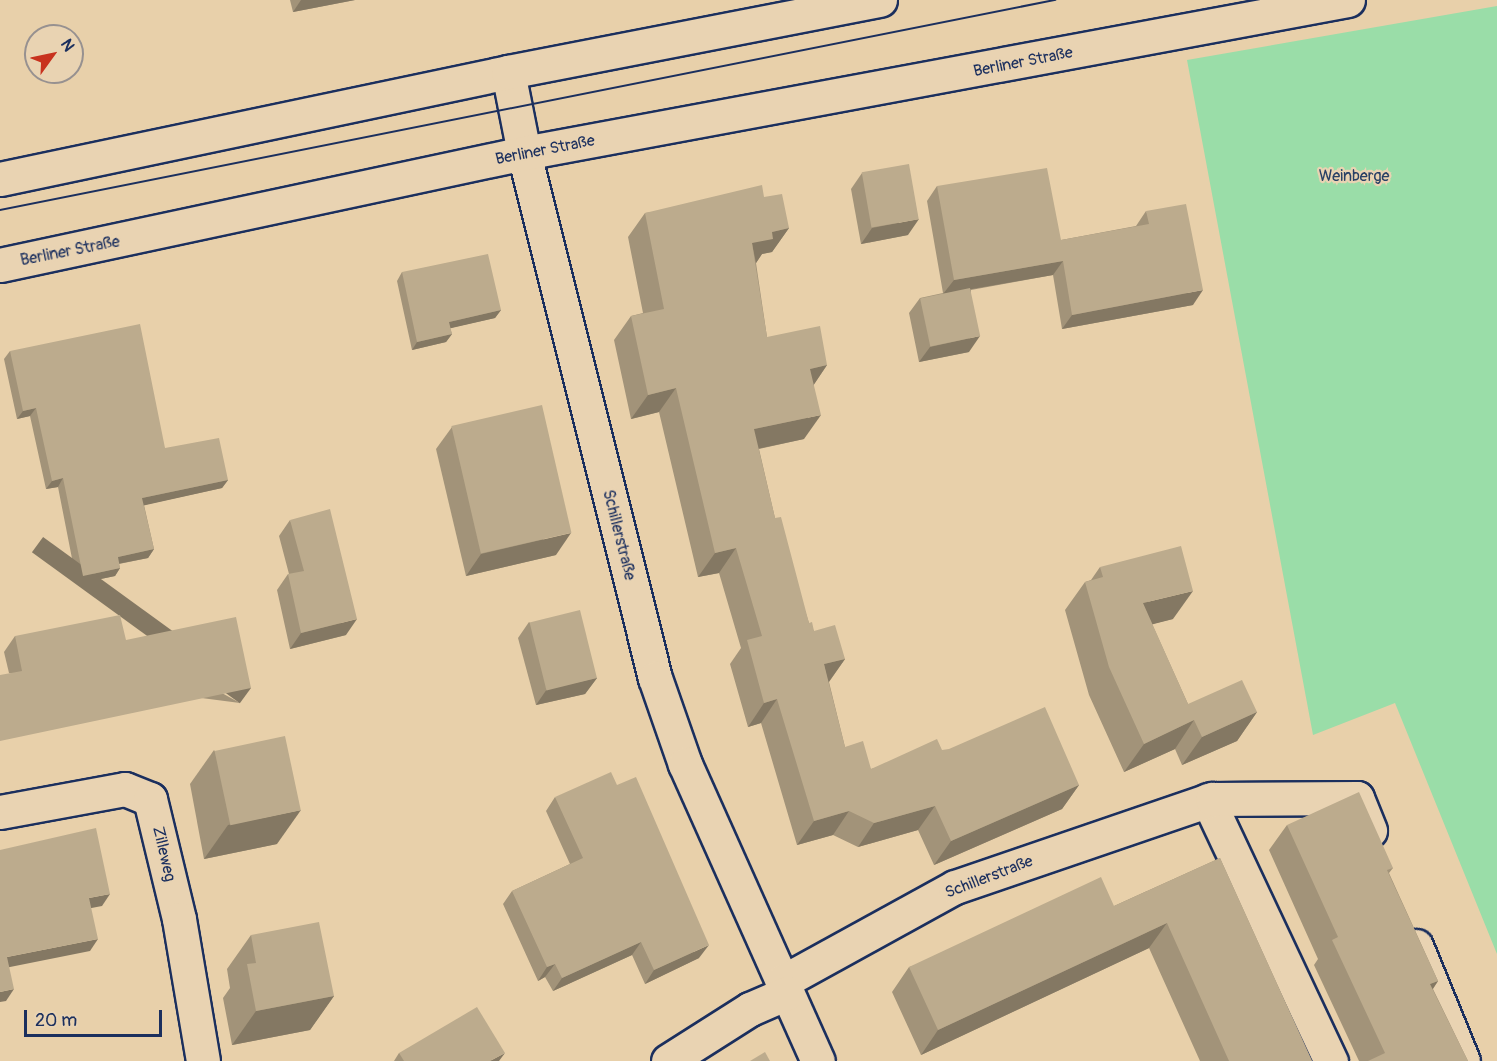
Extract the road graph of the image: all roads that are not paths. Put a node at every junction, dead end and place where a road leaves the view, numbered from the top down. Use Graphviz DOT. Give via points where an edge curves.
graph roads {
  1 [pos="880,0"];
  2 [pos="1348,0"];
  3 [pos="508,72"];
  4 [pos="524,153"];
  5 [pos="0,179"];
  6 [pos="0,265"];
  7 [pos="1208,800"];
  8 [pos="0,812"];
  9 [pos="1382,863"];
  10 [pos="1403,914"];
  11 [pos="784,988"];
  12 [pos="202,1061"];
  13 [pos="668,1061"];
  14 [pos="818,1061"];
  15 [pos="1331,1061"];
  16 [pos="1463,1061"];
  1 -- 3 [label="street"];
  2 -- 4 [label="street, Berliner Straße"];
  3 -- 4 [label="street, Schillerstraße"];
  3 -- 5 [label="street"];
  4 -- 6 [label="street, Berliner Straße"];
  4 -- 11 [label="street, Schillerstraße" via="655,678 685,764"];
  7 -- 9 [label="street, Schillerstraße" via="1357,798"];
  7 -- 11 [label="street, Schillerstraße" via="955,888"];
  7 -- 15 [label="street"];
  8 -- 12 [label="street, Zilleweg" via="125,789 150,799 178,919"];
  10 -- 16 [label="street"];
  11 -- 13 [label="street"];
  11 -- 14 [label="street, Schillerstraße"];
}
